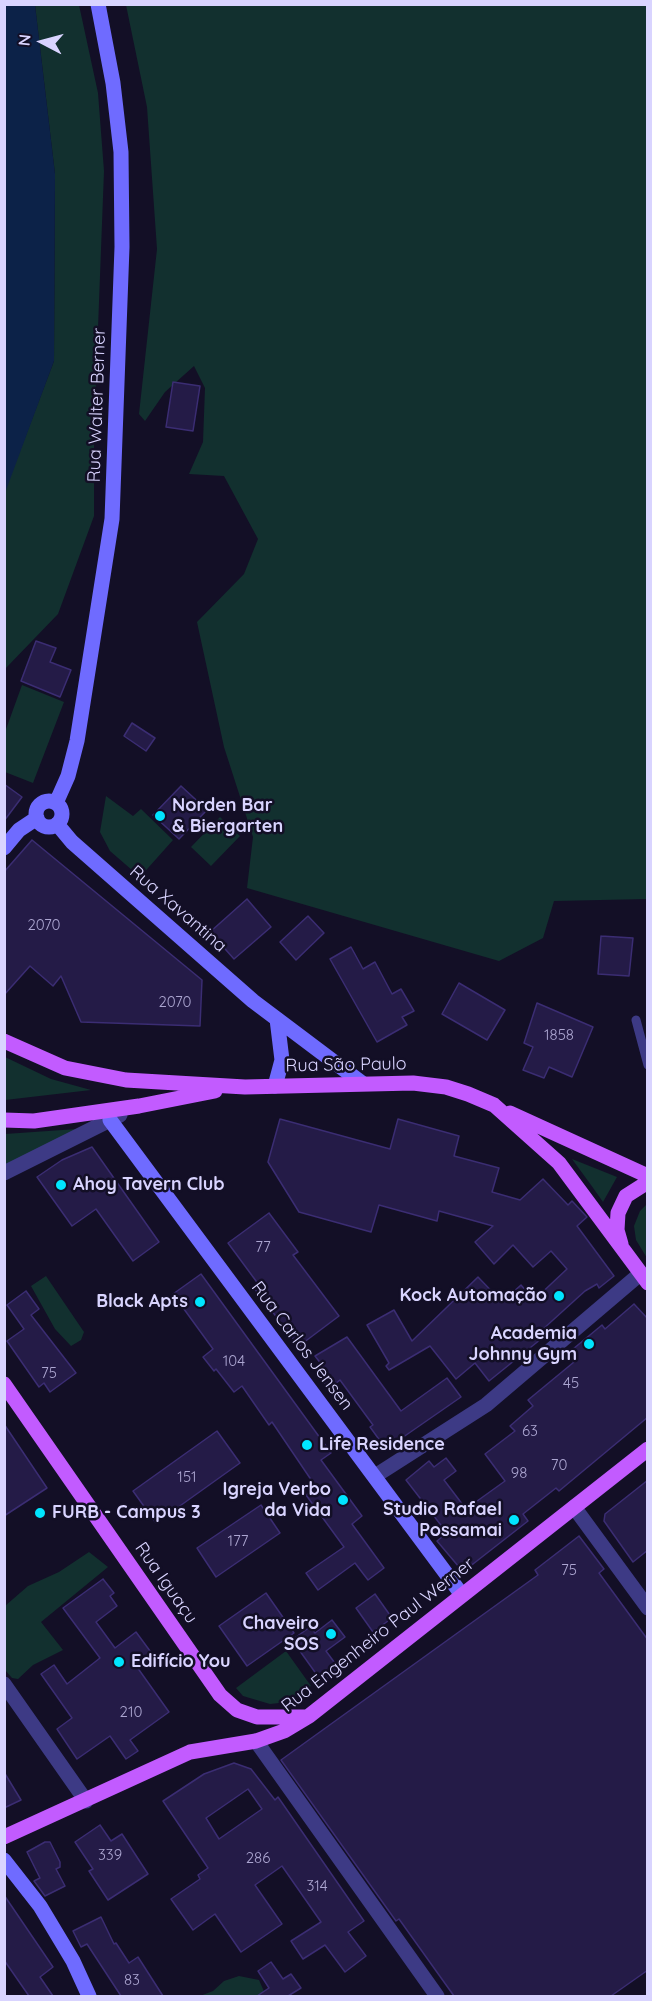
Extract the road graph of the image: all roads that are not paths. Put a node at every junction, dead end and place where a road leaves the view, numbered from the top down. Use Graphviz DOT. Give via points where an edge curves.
graph roads {
  1 [pos="98,4"];
  2 [pos="57,802"];
  3 [pos="37,818"];
  4 [pos="57,824"];
  5 [pos="4,848"];
  6 [pos="277,1019"];
  7 [pos="636,1020"];
  8 [pos="4,1041"];
  9 [pos="648,1065"];
  10 [pos="362,1083"];
  11 [pos="276,1086"];
  12 [pos="245,1087"];
  13 [pos="139,1106"];
  14 [pos="494,1106"];
  15 [pos="4,1120"];
  16 [pos="110,1120"];
  17 [pos="4,1173"];
  18 [pos="648,1176"];
  19 [pos="648,1182"];
  20 [pos="623,1252"];
  21 [pos="644,1279"];
  22 [pos="4,1384"];
  23 [pos="648,1449"];
  24 [pos="375,1476"];
  25 [pos="574,1507"];
  26 [pos="462,1595"];
  27 [pos="648,1608"];
  28 [pos="4,1684"];
  29 [pos="309,1716"];
  30 [pos="256,1741"];
  31 [pos="87,1802"];
  32 [pos="4,1837"];
  33 [pos="4,1860"];
  34 [pos="89,1996"];
  35 [pos="436,1996"];
  1 -- 2 [label="street, Rua Walter Berner" via="121,152 122,247 112,519 77,741"];
  2 -- 3 [label="street" via="41,803"];
  2 -- 4 [label="street" via="62,812"];
  3 -- 4 [label="street" via="43,826"];
  3 -- 5 [label="street" via="19,830"];
  4 -- 6 [label="street, Rua Xavantina" via="72,842"];
  6 -- 10 [label="street, Rua Xavantina"];
  6 -- 11 [label="street" via="282,1060"];
  7 -- 9 [label="lane"];
  8 -- 12 [label="main road, Rua São Paulo" via="33,1056 94,1075"];
  10 -- 11 [label="main road, Rua São Paulo"];
  10 -- 14 [label="main road, Rua São Paulo" via="446,1087"];
  11 -- 12 [label="main road, Rua São Paulo"];
  12 -- 13 [label="main road"];
  13 -- 15 [label="main road" via="34,1121"];
  13 -- 16 [label="street"];
  14 -- 18 [label="main road"];
  14 -- 20 [label="main road, Rua São Paulo" via="558,1163 586,1196"];
  16 -- 17 [label="street"];
  16 -- 24 [label="street, Rua Carlos Jensen"];
  19 -- 20 [label="main road, Rua São Paulo" via="626,1196 618,1213 617,1230"];
  20 -- 21 [label="main road, Rua São Paulo"];
  21 -- 24 [label="street" via="486,1405"];
  22 -- 29 [label="main road, Rua Iguaçu" via="220,1695 237,1710 257,1717"];
  23 -- 25 [label="main road, Rua Engenheiro Paul Werner"];
  24 -- 26 [label="street, Rua Carlos Jensen"];
  25 -- 26 [label="main road, Rua Engenheiro Paul Werner"];
  25 -- 27 [label="street"];
  26 -- 29 [label="main road, Rua Engenheiro Paul Werner"];
  28 -- 31 [label="street"];
  29 -- 30 [label="main road, Rua Engenheiro Paul Werner"];
  30 -- 31 [label="main road, Rua Engenheiro Paul Werner" via="190,1752"];
  30 -- 35 [label="street"];
  31 -- 32 [label="main road, Rua Engenheiro Paul Werner"];
  33 -- 34 [label="street" via="40,1906"];
}
